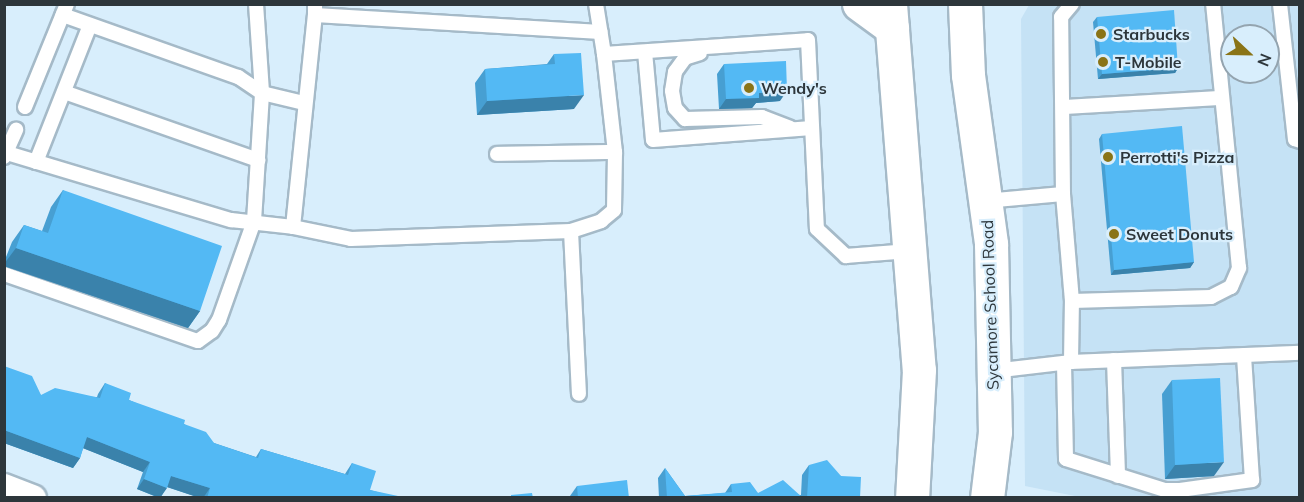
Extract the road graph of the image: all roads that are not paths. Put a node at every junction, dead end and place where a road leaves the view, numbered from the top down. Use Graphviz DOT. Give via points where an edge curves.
graph roads {
  1 [pos="256,4"];
  2 [pos="596,4"];
  3 [pos="859,4"];
  4 [pos="965,4"];
  5 [pos="991,4"];
  6 [pos="1072,4"];
  7 [pos="1213,4"];
  8 [pos="1280,4"];
  9 [pos="65,10"];
  10 [pos="315,10"];
  11 [pos="891,16"];
  12 [pos="90,25"];
  13 [pos="600,32"];
  14 [pos="710,49"];
  15 [pos="645,52"];
  16 [pos="604,54"];
  17 [pos="968,75"];
  18 [pos="64,93"];
  19 [pos="262,93"];
  20 [pos="1221,98"];
  21 [pos="304,103"];
  22 [pos="26,107"];
  23 [pos="1063,107"];
  24 [pos="812,128"];
  25 [pos="16,130"];
  26 [pos="794,130"];
  27 [pos="1299,141"];
  28 [pos="615,152"];
  29 [pos="497,154"];
  30 [pos="6,155"];
  31 [pos="258,160"];
  32 [pos="36,162"];
  33 [pos="1063,194"];
  34 [pos="985,201"];
  35 [pos="254,221"];
  36 [pos="292,227"];
  37 [pos="572,231"];
  38 [pos="909,251"];
  39 [pos="4,274"];
  40 [pos="1072,301"];
  41 [pos="1299,353"];
  42 [pos="1244,355"];
  43 [pos="1114,360"];
  44 [pos="1067,363"];
  45 [pos="993,371"];
  46 [pos="579,394"];
  47 [pos="1119,476"];
  48 [pos="4,487"];
  49 [pos="33,498"];
  50 [pos="912,498"];
  51 [pos="987,498"];
  1 -- 19 [label="lane"];
  2 -- 13 [label="lane"];
  3 -- 11 [label="main road"];
  4 -- 17 [label="main road, Sycamore School Road"];
  5 -- 17 [label="main road"];
  6 -- 23 [label="lane" via="1061,17"];
  7 -- 20 [label="lane"];
  8 -- 27 [label="lane" via="1295,140"];
  9 -- 12 [label="lane"];
  9 -- 22 [label="lane"];
  10 -- 13 [label="lane"];
  10 -- 21 [label="lane"];
  11 -- 38 [label="main road"];
  12 -- 18 [label="lane"];
  12 -- 19 [label="lane" via="238,77"];
  13 -- 16 [label="lane"];
  14 -- 15 [label="lane"];
  14 -- 24 [label="lane" via="808,40"];
  14 -- 26 [label="lane" via="686,58 675,72 675,108 685,119 762,117"];
  15 -- 16 [label="lane"];
  15 -- 26 [label="lane" via="649,136 653,140"];
  16 -- 28 [label="lane"];
  17 -- 34 [label="main road, Sycamore School Road"];
  18 -- 31 [label="lane"];
  18 -- 32 [label="lane"];
  19 -- 21 [label="lane"];
  19 -- 31 [label="lane"];
  20 -- 23 [label="lane"];
  20 -- 40 [label="lane" via="1239,268 1231,287 1211,297"];
  21 -- 36 [label="lane"];
  23 -- 33 [label="lane"];
  24 -- 26 [label="lane"];
  24 -- 38 [label="lane" via="817,229 846,256"];
  25 -- 30 [label="lane"];
  28 -- 29 [label="lane"];
  28 -- 37 [label="lane" via="614,210 601,221"];
  30 -- 32 [label="lane"];
  31 -- 35 [label="lane"];
  32 -- 35 [label="lane" via="231,220"];
  33 -- 34 [label="lane"];
  33 -- 40 [label="lane"];
  34 -- 45 [label="main road, Sycamore School Road" via="991,244"];
  35 -- 36 [label="lane"];
  35 -- 39 [label="lane" via="219,320 212,332 198,341"];
  36 -- 37 [label="lane" via="351,238"];
  37 -- 46 [label="lane"];
  38 -- 50 [label="main road" via="918,370"];
  40 -- 44 [label="lane"];
  41 -- 42 [label="lane"];
  42 -- 43 [label="lane"];
  42 -- 47 [label="lane" via="1252,480 1165,490"];
  43 -- 44 [label="lane"];
  43 -- 47 [label="lane"];
  44 -- 45 [label="lane"];
  44 -- 47 [label="lane" via="1066,459"];
  45 -- 51 [label="main road, Sycamore School Road" via="995,432"];
  48 -- 49 [label="street"];
}
